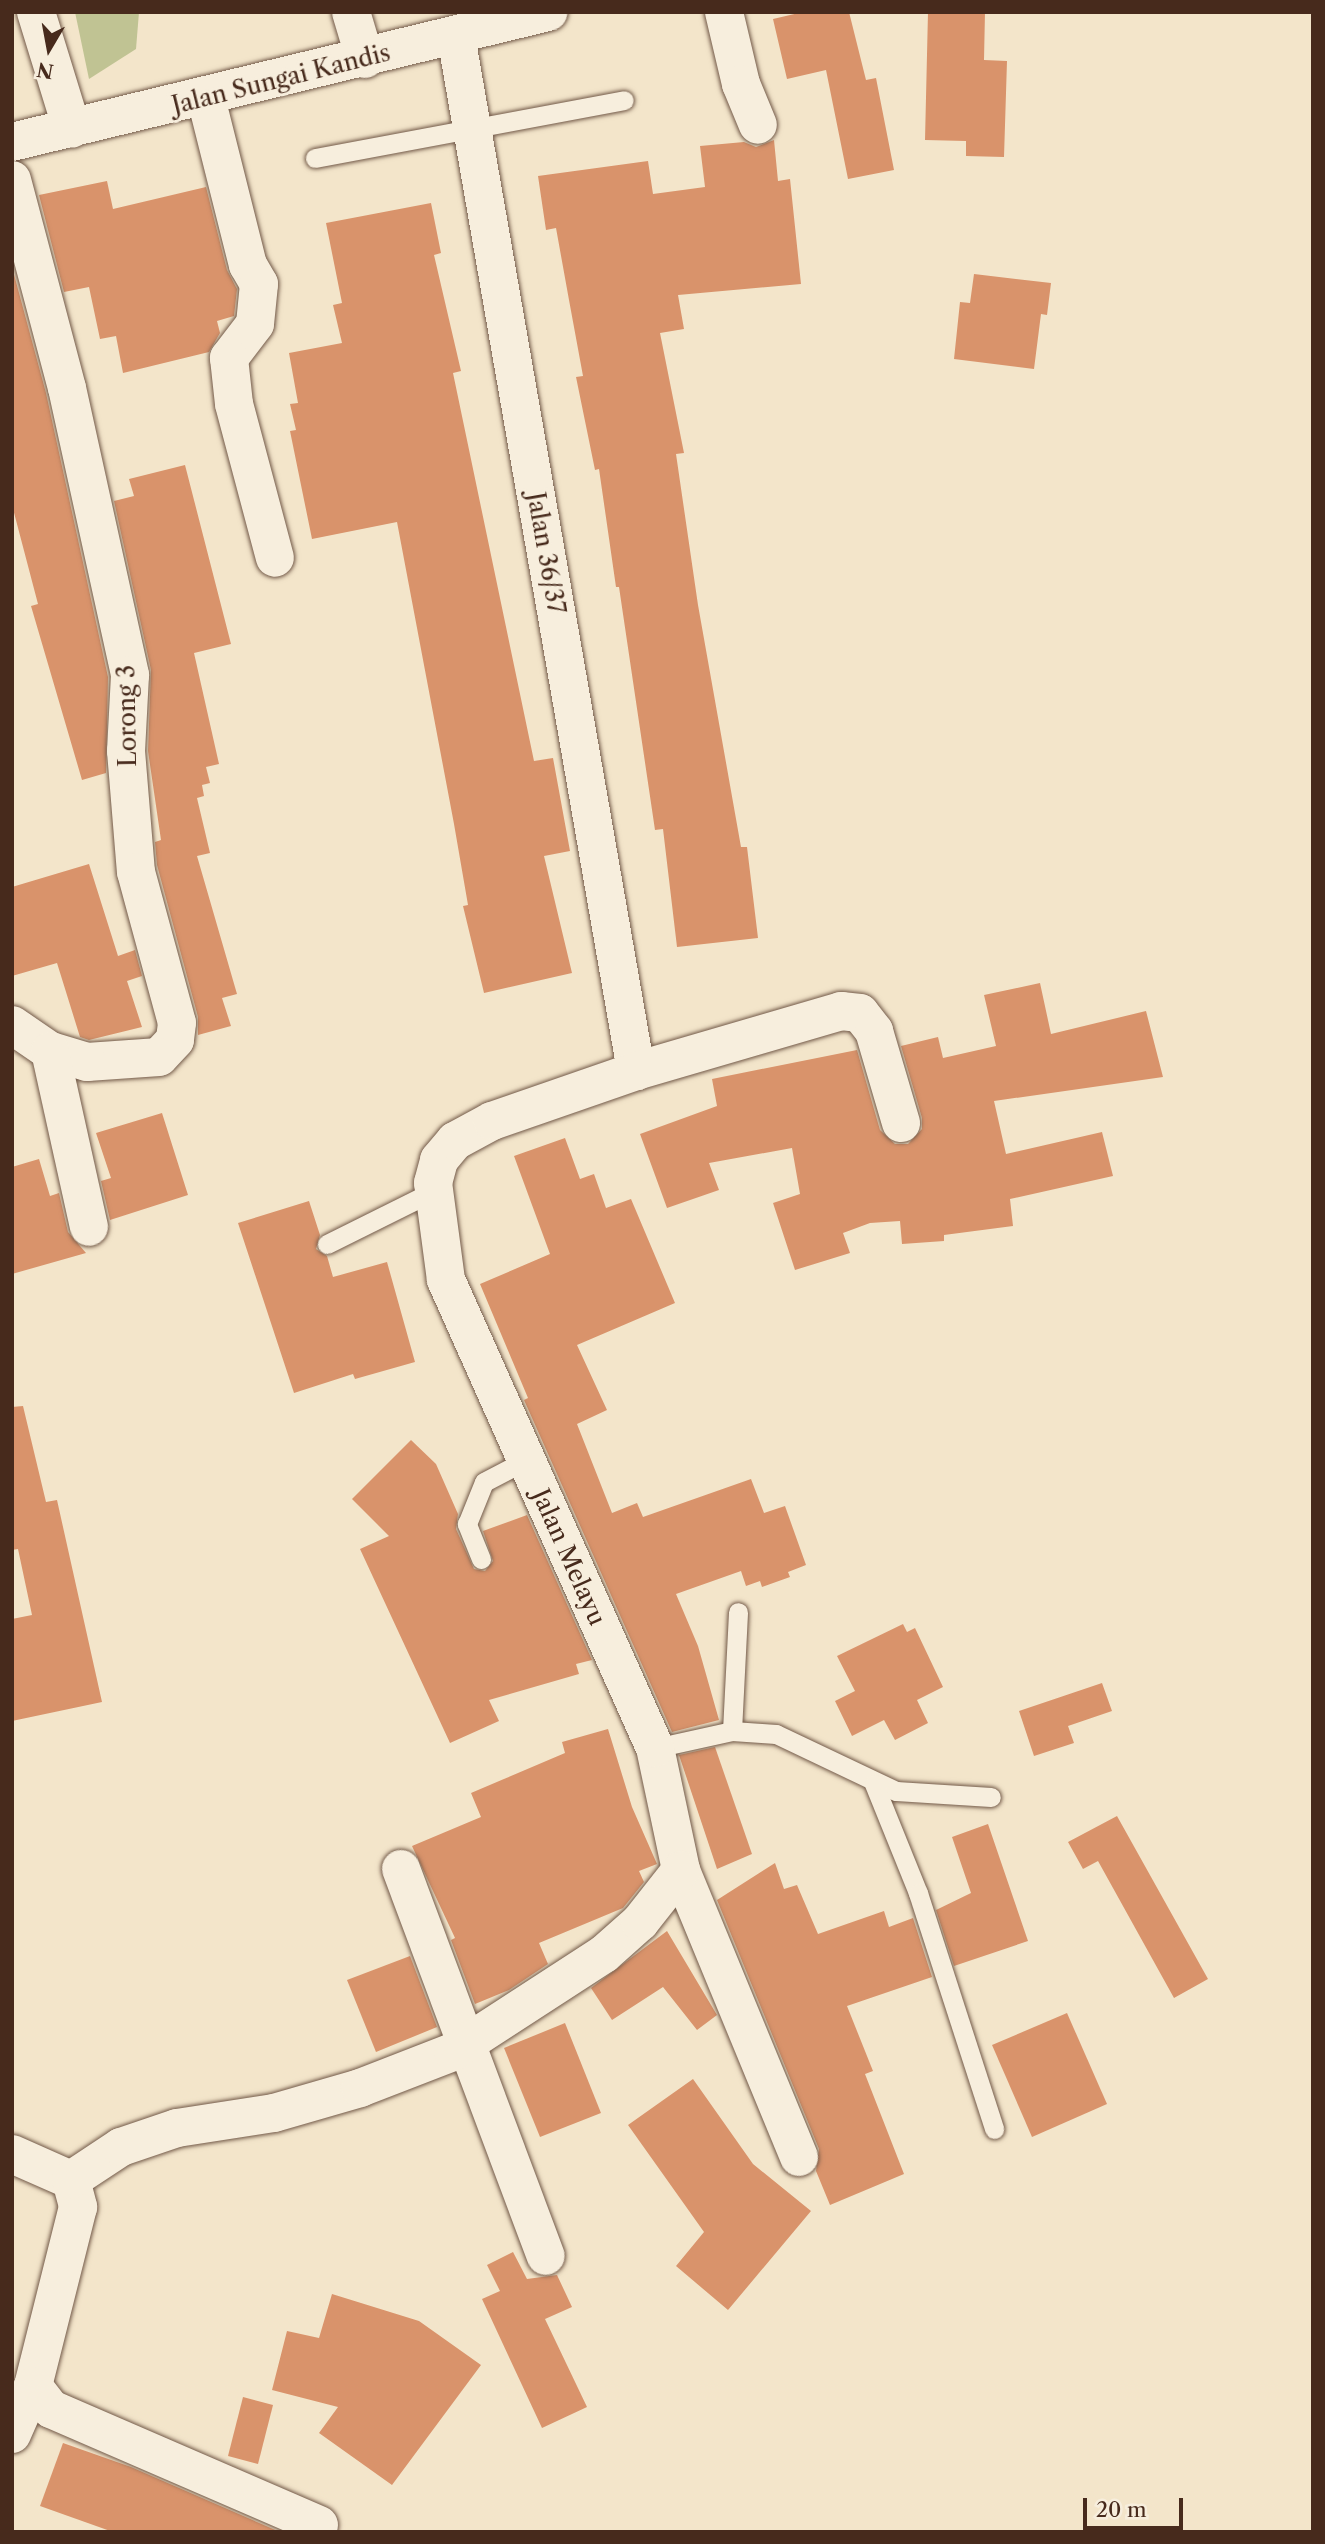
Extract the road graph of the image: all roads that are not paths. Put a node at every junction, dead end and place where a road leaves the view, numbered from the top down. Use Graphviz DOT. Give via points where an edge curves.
graph roads {
  1 [pos="36,12"];
  2 [pos="351,12"];
  3 [pos="548,12"];
  4 [pos="724,12"];
  5 [pos="456,36"];
  6 [pos="365,59"];
  7 [pos="206,98"];
  8 [pos="624,100"];
  9 [pos="472,125"];
  10 [pos="758,125"];
  11 [pos="72,129"];
  12 [pos="12,142"];
  13 [pos="315,158"];
  14 [pos="12,180"];
  15 [pos="275,558"];
  16 [pos="12,1025"];
  17 [pos="50,1051"];
  18 [pos="636,1071"];
  19 [pos="901,1123"];
  20 [pos="434,1191"];
  21 [pos="89,1227"];
  22 [pos="327,1244"];
  23 [pos="526,1460"];
  24 [pos="481,1559"];
  25 [pos="738,1612"];
  26 [pos="732,1731"];
  27 [pos="654,1748"];
  28 [pos="874,1784"];
  29 [pos="991,1797"];
  30 [pos="401,1869"];
  31 [pos="681,1870"];
  32 [pos="652,1909"];
  33 [pos="699,1914"];
  34 [pos="467,2044"];
  35 [pos="994,2129"];
  36 [pos="12,2154"];
  37 [pos="799,2157"];
  38 [pos="71,2180"];
  39 [pos="546,2256"];
  40 [pos="33,2386"];
  41 [pos="12,2434"];
  42 [pos="319,2525"];
  1 -- 11 [label="street"];
  2 -- 6 [label="street"];
  3 -- 5 [label="street, Jalan Sungai Kandis"];
  4 -- 10 [label="street" via="729,42"];
  5 -- 6 [label="street, Jalan Sungai Kandis"];
  5 -- 9 [label="street, Jalan 36/37"];
  6 -- 7 [label="street, Jalan Sungai Kandis"];
  7 -- 11 [label="street, Jalan Sungai Kandis"];
  7 -- 15 [label="street" via="248,265 259,284 256,324 229,358 234,404"];
  8 -- 9 [label="lane"];
  9 -- 13 [label="lane"];
  9 -- 18 [label="street, Jalan 36/37"];
  11 -- 12 [label="street, Jalan Sungai Kandis"];
  14 -- 17 [label="street, Lorong 3" via="67,388 130,675 126,751 136,872 177,1023 175,1040 159,1057 87,1062"];
  16 -- 17 [label="street, Lorong 3"];
  17 -- 21 [label="street"];
  18 -- 19 [label="street, Jalan Melayu" via="841,1011 860,1013 873,1031"];
  18 -- 20 [label="street, Jalan Melayu" via="492,1121 455,1141 439,1160"];
  20 -- 22 [label="lane"];
  20 -- 23 [label="street, Jalan Melayu" via="446,1280"];
  23 -- 24 [label="lane" via="484,1482 467,1524"];
  23 -- 27 [label="street, Jalan Melayu"];
  25 -- 26 [label="lane"];
  26 -- 27 [label="lane"];
  26 -- 28 [label="lane" via="776,1734 822,1753"];
  27 -- 31 [label="street, Jalan Melayu"];
  28 -- 29 [label="lane" via="928,1795"];
  28 -- 35 [label="lane" via="918,1893"];
  30 -- 34 [label="street"];
  31 -- 32 [label="street"];
  31 -- 33 [label="street, Jalan Melayu"];
  32 -- 33 [label="street"];
  32 -- 34 [label="street" via="604,1954"];
  33 -- 37 [label="street, Jalan Melayu"];
  34 -- 38 [label="street" via="360,2088 274,2113 177,2128 121,2147"];
  34 -- 39 [label="street"];
  36 -- 38 [label="street"];
  38 -- 40 [label="street" via="78,2207 70,2254"];
  40 -- 41 [label="street"];
  40 -- 42 [label="street" via="51,2409"];
}
